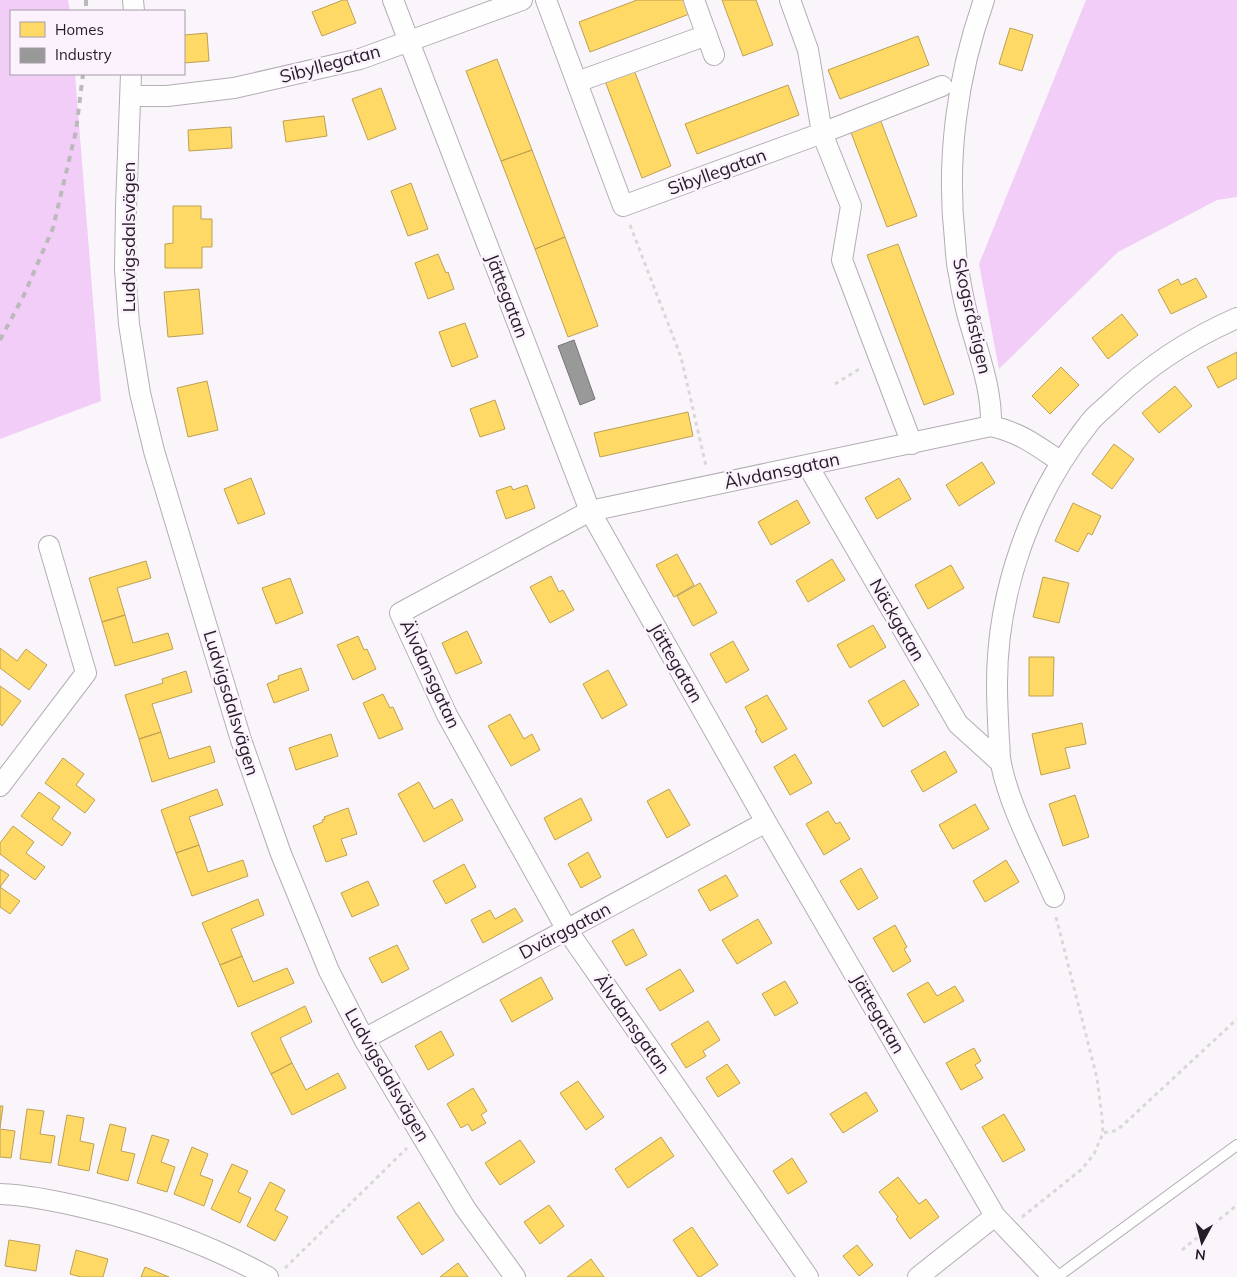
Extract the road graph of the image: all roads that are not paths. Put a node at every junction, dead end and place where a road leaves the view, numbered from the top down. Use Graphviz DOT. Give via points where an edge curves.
graph roads {
  1 [pos="392,0"];
  2 [pos="522,0"];
  3 [pos="546,0"];
  4 [pos="694,0"];
  5 [pos="984,0"];
  6 [pos="792,1"];
  7 [pos="707,35"];
  8 [pos="409,42"];
  9 [pos="714,55"];
  10 [pos="132,75"];
  11 [pos="577,82"];
  12 [pos="942,86"];
  13 [pos="131,96"];
  14 [pos="822,133"];
  15 [pos="1237,318"];
  16 [pos="991,426"];
  17 [pos="912,444"];
  18 [pos="1061,462"];
  19 [pos="808,466"];
  20 [pos="590,511"];
  21 [pos="49,546"];
  22 [pos="1000,763"];
  23 [pos="0,786"];
  24 [pos="766,822"];
  25 [pos="1054,897"];
  26 [pos="567,930"];
  27 [pos="364,1039"];
  28 [pos="1237,1145"];
  29 [pos="0,1194"];
  30 [pos="1001,1223"];
  31 [pos="275,1274"];
  32 [pos="515,1277"];
  33 [pos="808,1277"];
  34 [pos="918,1277"];
  35 [pos="1053,1277"];
  36 [pos="1057,1277"];
  1 -- 8 [label="street, Jättegatan"];
  2 -- 8 [label="street, Sibyllegatan"];
  3 -- 11 [label="street"];
  4 -- 7 [label="street"];
  5 -- 16 [label="street, Skogsråstigen" via="956,117 952,220 958,272 992,407"];
  6 -- 14 [label="street" via="808,50"];
  7 -- 9 [label="street"];
  7 -- 11 [label="street"];
  8 -- 13 [label="street, Sibyllegatan" via="360,59 234,88 168,96"];
  8 -- 20 [label="street, Jättegatan"];
  10 -- 13 [label="street, Ludvigsdalsvägen"];
  11 -- 14 [label="street, Sibyllegatan" via="623,206"];
  12 -- 14 [label="street, Sibyllegatan"];
  13 -- 27 [label="street, Ludvigsdalsvägen" via="125,269 140,393 150,435 241,740 275,837 329,970"];
  14 -- 17 [label="street" via="850,206 842,260"];
  15 -- 18 [label="street" via="1193,338 1123,390 1091,421"];
  16 -- 17 [label="street, Älvdansgatan"];
  16 -- 18 [label="street, Älvdansgatan" via="1012,431"];
  17 -- 19 [label="street, Älvdansgatan"];
  18 -- 22 [label="street" via="1021,545 1003,614 996,706"];
  19 -- 20 [label="street, Älvdansgatan"];
  19 -- 22 [label="street, Näckgatan" via="958,724"];
  20 -- 24 [label="street, Jättegatan"];
  20 -- 26 [label="street, Älvdansgatan" via="400,613 447,715"];
  21 -- 23 [label="street" via="86,673"];
  22 -- 25 [label="street" via="1018,815"];
  24 -- 26 [label="street, Dvärggatan"];
  24 -- 30 [label="street, Jättegatan"];
  26 -- 27 [label="street, Dvärggatan"];
  26 -- 33 [label="street, Älvdansgatan"];
  27 -- 32 [label="street, Ludvigsdalsvägen" via="465,1208"];
  28 -- 36 [label="lane"];
  29 -- 31 [label="street" via="63,1202 126,1218 179,1235"];
  30 -- 34 [label="street"];
  30 -- 35 [label="street, Jättegatan"];
}
